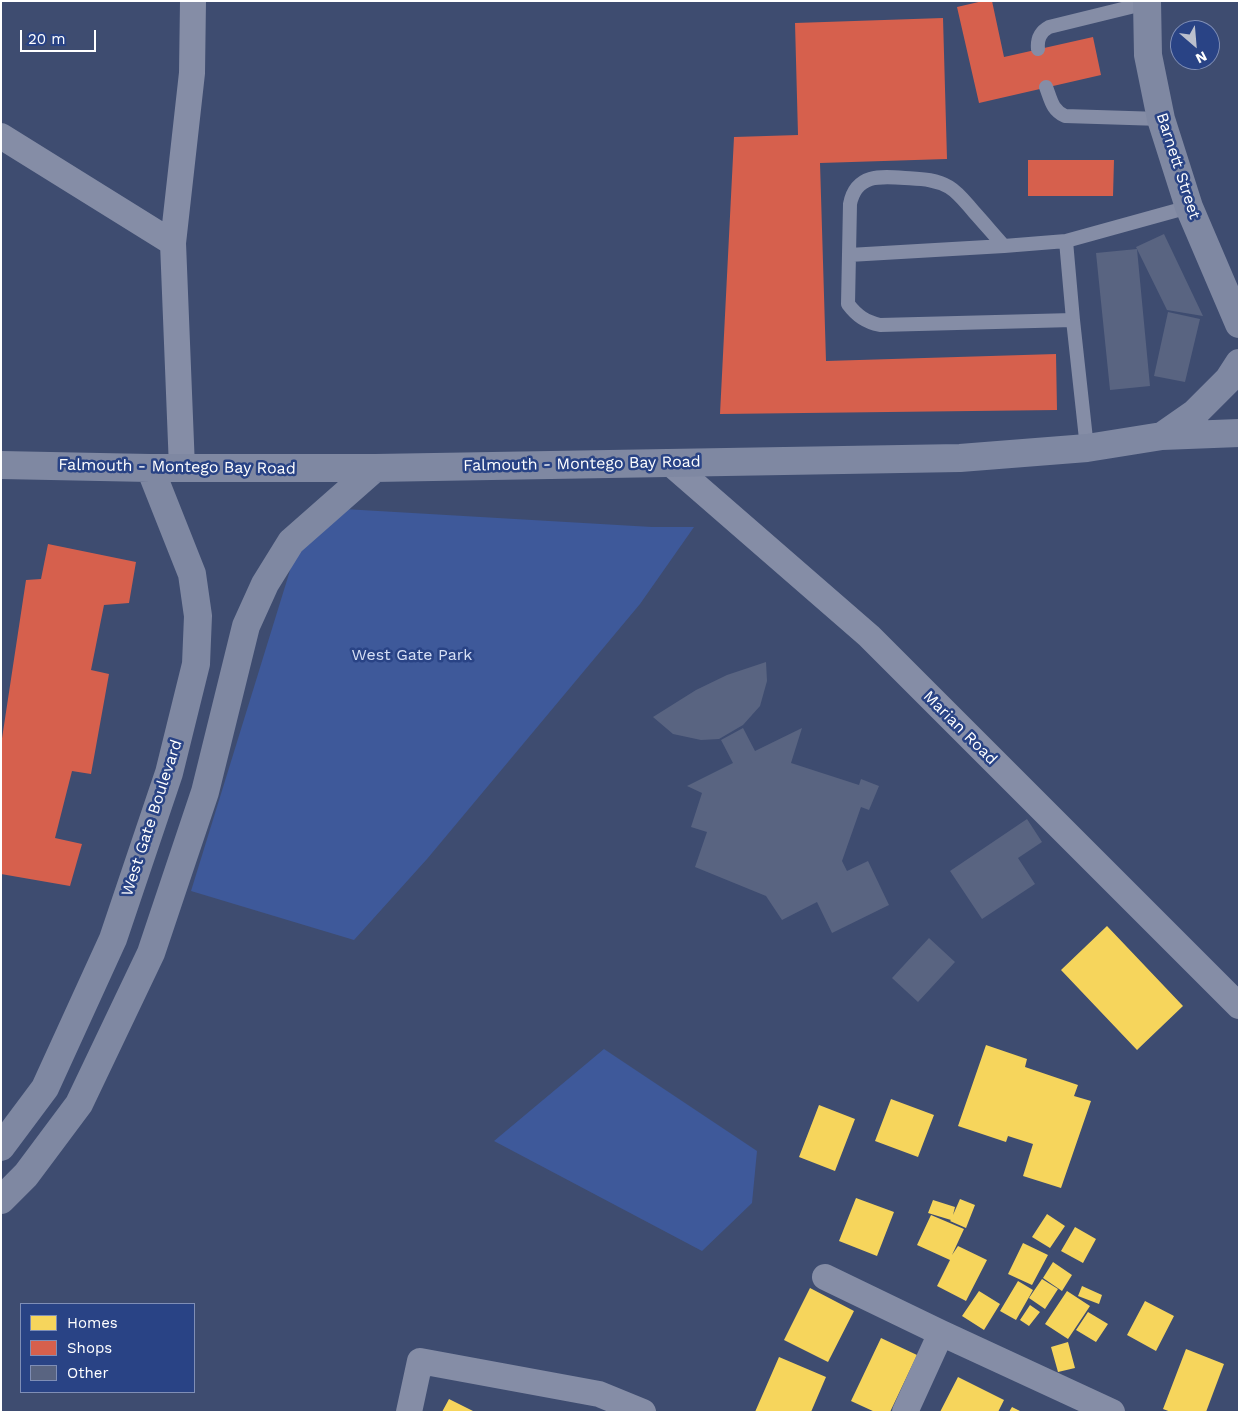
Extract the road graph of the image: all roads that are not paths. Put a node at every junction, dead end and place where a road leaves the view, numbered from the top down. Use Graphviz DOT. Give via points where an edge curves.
graph roads {
  1 [pos="193,1"];
  2 [pos="1147,2"];
  3 [pos="1038,49"];
  4 [pos="1046,87"];
  5 [pos="1161,118"];
  6 [pos="1,136"];
  7 [pos="1189,208"];
  8 [pos="1066,241"];
  9 [pos="173,244"];
  10 [pos="1004,246"];
  11 [pos="849,255"];
  12 [pos="1073,320"];
  13 [pos="1239,324"];
  14 [pos="1239,363"];
  15 [pos="1239,433"];
  16 [pos="1162,436"];
  17 [pos="1086,448"];
  18 [pos="670,463"];
  19 [pos="1,465"];
  20 [pos="150,468"];
  21 [pos="182,468"];
  22 [pos="375,468"];
  23 [pos="1239,1006"];
  24 [pos="45,1088"];
  25 [pos="79,1104"];
  26 [pos="1,1147"];
  27 [pos="1,1200"];
  28 [pos="825,1276"];
  29 [pos="942,1333"];
  30 [pos="409,1412"];
  31 [pos="642,1412"];
  32 [pos="905,1412"];
  33 [pos="1112,1412"];
  1 -- 9 [label="street" via="192,73"];
  2 -- 3 [label="lane" via="1049,27 1039,36"];
  2 -- 5 [label="main road, Barnett Street" via="1148,55"];
  4 -- 5 [label="lane" via="1055,109 1066,116"];
  5 -- 7 [label="main road, Barnett Street"];
  6 -- 9 [label="street"];
  7 -- 8 [label="lane"];
  7 -- 13 [label="main road, Barnett Street"];
  8 -- 10 [label="lane"];
  8 -- 12 [label="lane"];
  9 -- 21 [label="street"];
  10 -- 11 [label="lane"];
  10 -- 11 [label="lane" via="950,188 930,179 882,176 863,182 852,198"];
  11 -- 12 [label="lane" via="848,304 858,316 872,323"];
  12 -- 17 [label="lane"];
  14 -- 16 [label="main road" via="1228,380 1195,413"];
  15 -- 16 [label="main road, Falmouth - Montego Bay Road"];
  16 -- 17 [label="main road, Falmouth - Montego Bay Road"];
  17 -- 18 [label="main road, Falmouth - Montego Bay Road" via="960,458"];
  18 -- 22 [label="main road, Falmouth - Montego Bay Road"];
  18 -- 23 [label="street, Marian Road" via="869,636"];
  19 -- 20 [label="main road, Falmouth - Montego Bay Road"];
  20 -- 21 [label="main road, Falmouth - Montego Bay Road"];
  20 -- 24 [label="main road, West Gate Boulevard" via="192,574 198,616 196,664 169,773 113,938"];
  21 -- 22 [label="main road, Falmouth - Montego Bay Road"];
  22 -- 25 [label="main road" via="291,542 264,584 246,626 205,792 151,952"];
  24 -- 25 [label="main road"];
  24 -- 26 [label="main road, West Gate Boulevard"];
  25 -- 27 [label="main road" via="26,1174"];
  28 -- 29 [label="street"];
  29 -- 32 [label="street"];
  29 -- 33 [label="street"];
  30 -- 31 [label="street" via="420,1361 599,1394"];
}
